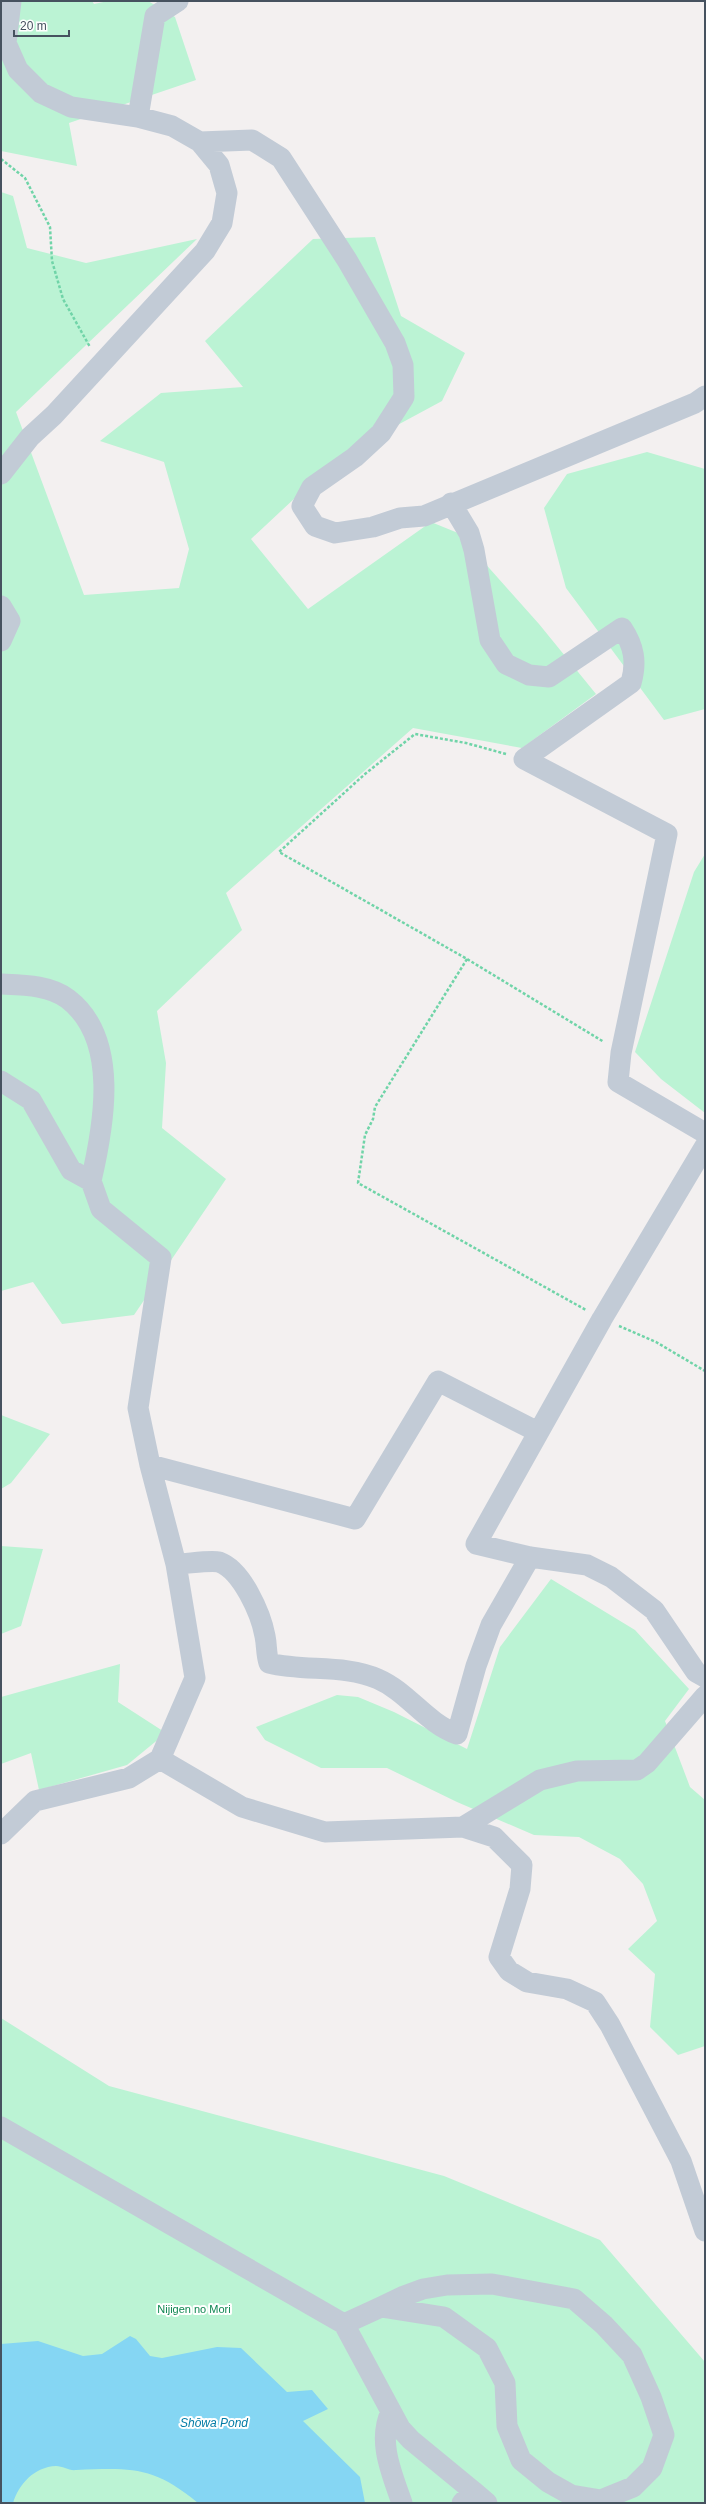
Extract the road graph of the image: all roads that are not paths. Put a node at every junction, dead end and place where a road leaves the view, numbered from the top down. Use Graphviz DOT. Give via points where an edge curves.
graph roads {
  1 [pos="11,1"];
  2 [pos="178,1"];
  3 [pos="138,117"];
  4 [pos="200,142"];
  5 [pos="705,396"];
  6 [pos="1,474"];
  7 [pos="451,504"];
  8 [pos="1,606"];
  9 [pos="1,641"];
  10 [pos="1,984"];
  11 [pos="1,1081"];
  12 [pos="705,1133"];
  13 [pos="705,1146"];
  14 [pos="91,1181"];
  15 [pos="538,1432"];
  16 [pos="150,1466"];
  17 [pos="530,1557"];
  18 [pos="176,1564"];
  19 [pos="705,1677"];
  20 [pos="705,1696"];
  21 [pos="160,1758"];
  22 [pos="463,1827"];
  23 [pos="1,1834"];
  24 [pos="1,2127"];
  25 [pos="705,2231"];
  26 [pos="381,2307"];
  27 [pos="344,2324"];
  28 [pos="390,2412"];
  29 [pos="474,2499"];
  30 [pos="402,2503"];
  1 -- 3 [label="street" via="6,43 18,70 41,93 71,107"];
  2 -- 3 [label="street" via="155,16"];
  3 -- 4 [label="street" via="172,126"];
  4 -- 6 [label="street" via="219,165 227,193 222,223 201,256 30,438"];
  4 -- 7 [label="street" via="252,140 282,158 347,260 395,343 403,365 404,397 381,433 355,457 312,486 302,506 315,526 335,533 374,527 400,518 424,516"];
  5 -- 7 [label="street" via="695,403"];
  7 -- 12 [label="street" via="469,533 490,640 506,664 529,675 549,677 622,628 631,642 634,671 630,683 524,759 667,834 621,1053 618,1082"];
  8 -- 9 [label="street" via="10,620"];
  10 -- 14 [label="street" via="48,989 68,998 90,1021 100,1045 104,1095 101,1138"];
  11 -- 14 [label="street" via="31,1100 71,1170"];
  13 -- 15 [label="street"];
  14 -- 16 [label="street" via="101,1209 161,1258 138,1408"];
  15 -- 16 [label="street" via="438,1380 355,1519"];
  15 -- 17 [label="street" via="476,1544"];
  16 -- 18 [label="street"];
  17 -- 18 [label="street" via="491,1625 476,1666 457,1734 444,1729 394,1686 376,1678 355,1671 289,1668 269,1663 265,1651 266,1637 253,1600 236,1574 219,1562"];
  17 -- 19 [label="street" via="586,1565 611,1577 654,1610 696,1672"];
  18 -- 21 [label="street" via="195,1678"];
  20 -- 22 [label="street" via="647,1764 637,1770 577,1771 540,1780"];
  21 -- 22 [label="street" via="242,1807 325,1832"];
  21 -- 23 [label="street" via="129,1778 34,1801"];
  22 -- 25 [label="street" via="494,1837 522,1865 520,1889 499,1957 508,1971 527,1982 567,1989 595,2002 610,2025 681,2161"];
  24 -- 27 [label="street"];
  26 -- 26 [label="street" via="424,2289 468,2283 507,2286 574,2299 632,2354 664,2435 652,2468 633,2487 601,2500 570,2495 548,2482 521,2460 507,2426 505,2384 487,2348 444,2317"];
  26 -- 27 [label="street"];
  27 -- 28 [label="street"];
  28 -- 29 [label="street" via="411,2440"];
  28 -- 30 [label="street" via="386,2422 386,2447"];
}
